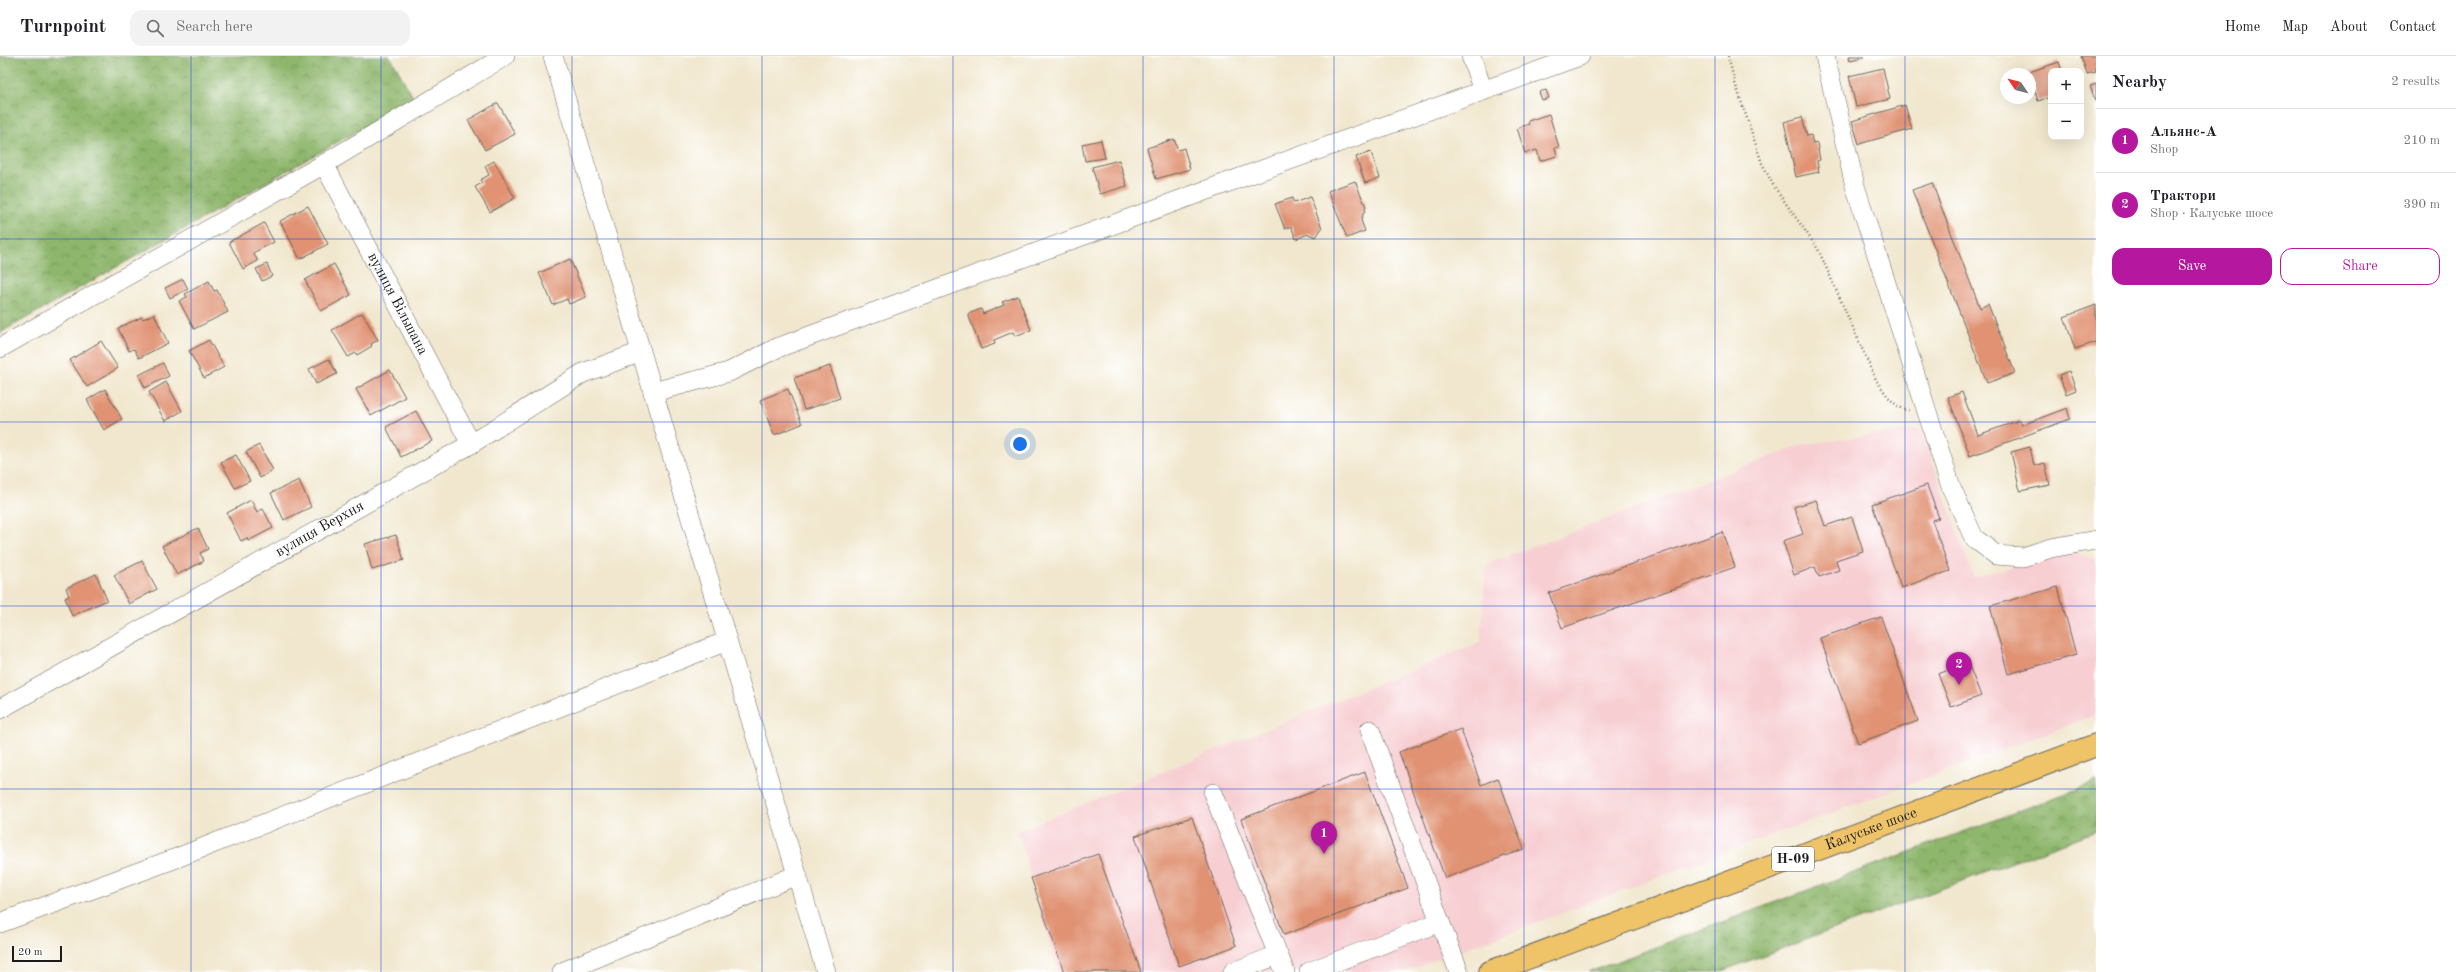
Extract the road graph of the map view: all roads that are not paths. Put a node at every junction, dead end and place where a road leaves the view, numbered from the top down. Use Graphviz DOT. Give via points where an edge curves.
graph roads {
  1 [pos="505,56"];
  2 [pos="553,56"];
  3 [pos="1471,56"];
  4 [pos="1580,56"];
  5 [pos="1825,56"];
  6 [pos="1483,91"];
  7 [pos="324,164"];
  8 [pos="0,348"];
  9 [pos="641,352"];
  10 [pos="653,392"];
  11 [pos="471,444"];
  12 [pos="2096,540"];
  13 [pos="727,641"];
  14 [pos="0,709"];
  15 [pos="1370,730"];
  16 [pos="2096,745"];
  17 [pos="1213,793"];
  18 [pos="797,875"];
  19 [pos="1440,922"];
  20 [pos="0,923"];
  21 [pos="1282,963"];
  22 [pos="562,972"];
  23 [pos="826,972"];
  24 [pos="1233,972"];
  25 [pos="1309,972"];
  26 [pos="1459,972"];
  27 [pos="1490,972"];
  1 -- 7 [label="street"];
  2 -- 9 [label="street"];
  3 -- 6 [label="street"];
  4 -- 6 [label="street"];
  5 -- 12 [label="street" via="1855,186 1951,487 1974,538 1996,555 2023,557 2051,548"];
  6 -- 10 [label="street" via="777,348 729,372"];
  7 -- 8 [label="street"];
  7 -- 11 [label="street, вулиця Вільшана"];
  9 -- 10 [label="street"];
  9 -- 11 [label="street, вулиця Верхня" via="583,373"];
  10 -- 13 [label="street"];
  11 -- 14 [label="street, вулиця Верхня"];
  13 -- 18 [label="street"];
  13 -- 20 [label="street" via="174,859"];
  15 -- 19 [label="street"];
  16 -- 27 [label="main road, Калуське шосе / Н-09"];
  17 -- 21 [label="street"];
  18 -- 22 [label="street"];
  18 -- 23 [label="street"];
  19 -- 25 [label="street"];
  19 -- 26 [label="street"];
  21 -- 24 [label="street"];
}
